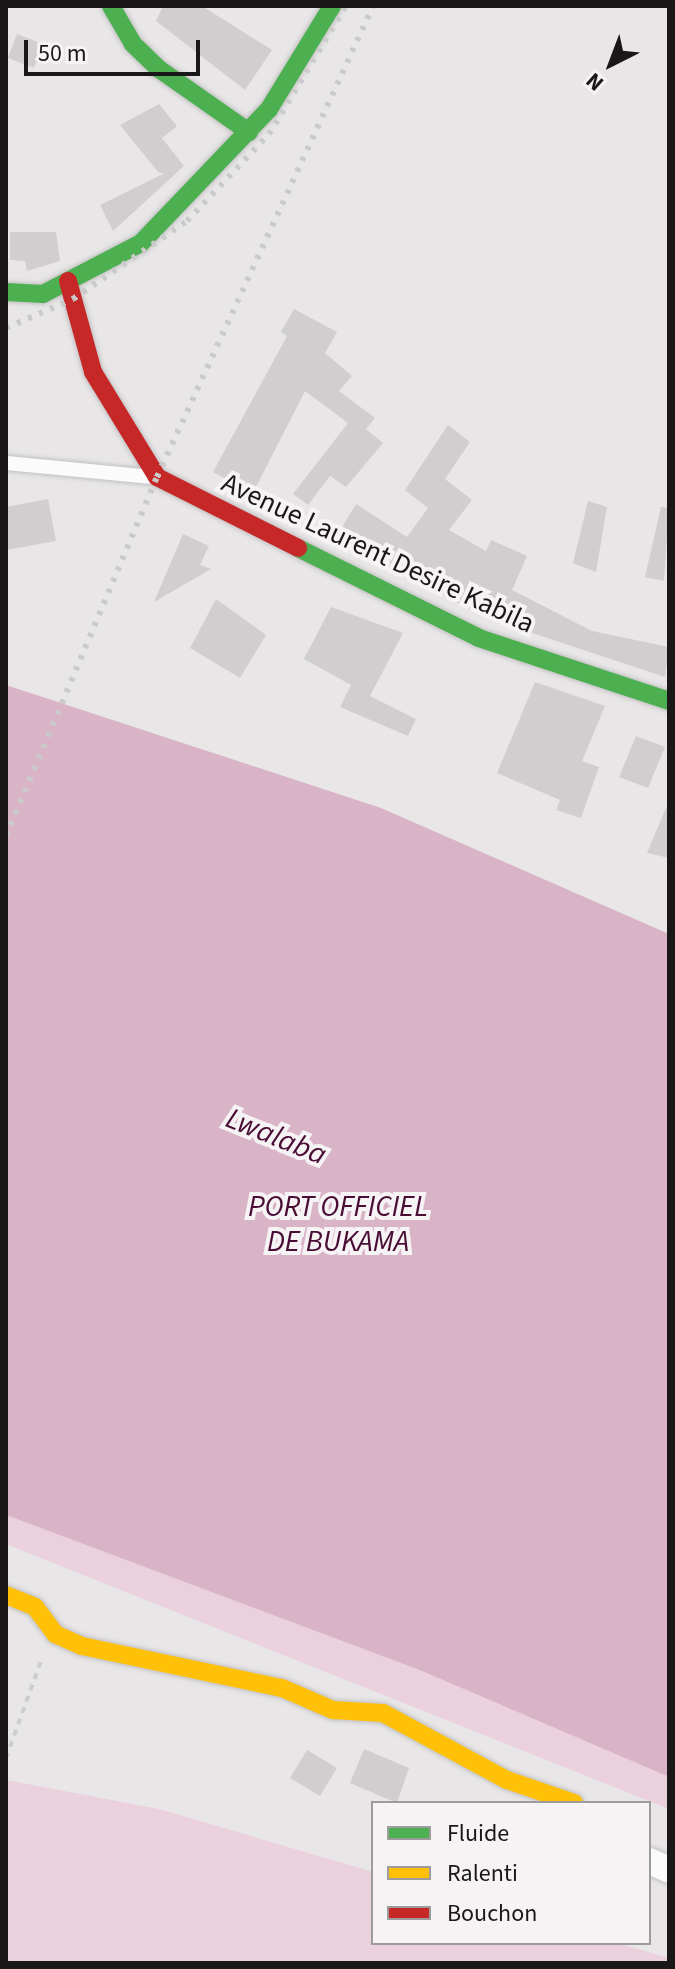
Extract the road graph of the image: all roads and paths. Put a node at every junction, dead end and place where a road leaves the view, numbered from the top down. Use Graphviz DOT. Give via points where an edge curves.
graph roads {
  1 [pos="111,6"];
  2 [pos="332,6"];
  3 [pos="249,132"];
  4 [pos="68,281"];
  5 [pos="6,292"];
  6 [pos="6,463"];
  7 [pos="157,477"];
  8 [pos="669,701"];
  9 [pos="6,1595"];
  10 [pos="55,1634"];
  11 [pos="6,1758"];
  12 [pos="568,1801"];
  1 -- 3 [label="street" via="133,44 159,69"];
  2 -- 3 [label="street" via="299,64"];
  3 -- 4 [label="street" via="141,243"];
  4 -- 5 [label="street" via="43,294"];
  4 -- 7 [label="street" via="93,372"];
  6 -- 7 [label="lane"];
  7 -- 8 [label="street, Avenue Laurent Desire Kabila" via="479,638"];
  9 -- 10 [label="street" via="35,1607"];
  10 -- 11 [label="path"];
  10 -- 12 [label="street" via="82,1646 282,1688 333,1710 383,1713 507,1780"];
}
